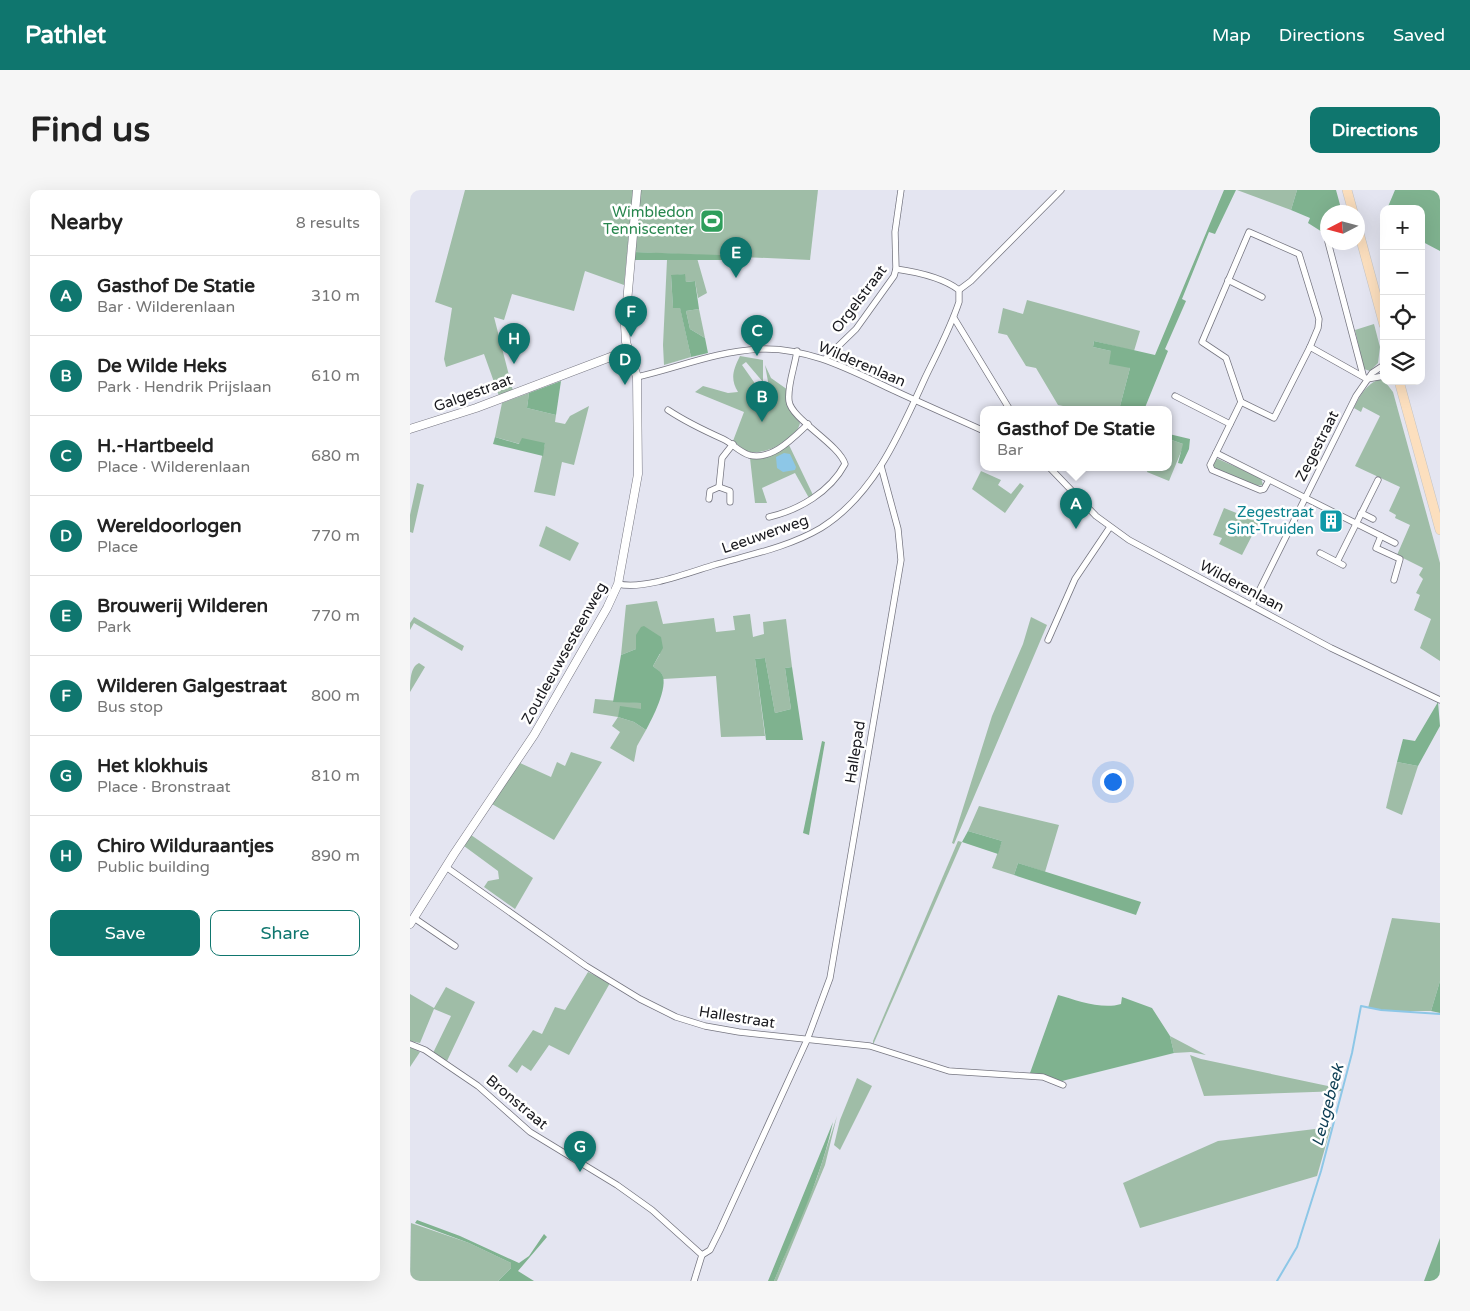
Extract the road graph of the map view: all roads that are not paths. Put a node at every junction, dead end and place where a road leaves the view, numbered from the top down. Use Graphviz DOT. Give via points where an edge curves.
graph roads {
  1 [pos="637,190"];
  2 [pos="901,190"];
  3 [pos="1061,190"];
  4 [pos="1347,190"];
  5 [pos="1351,205"];
  6 [pos="1330,250"];
  7 [pos="1363,250"];
  8 [pos="896,269"];
  9 [pos="1228,280"];
  10 [pos="959,290"];
  11 [pos="1262,297"];
  12 [pos="1380,310"];
  13 [pos="954,318"];
  14 [pos="1310,347"];
  15 [pos="629,350"];
  16 [pos="797,351"];
  17 [pos="824,359"];
  18 [pos="1380,368"];
  19 [pos="1380,376"];
  20 [pos="637,377"];
  21 [pos="1365,377"];
  22 [pos="1400,385"];
  23 [pos="1175,396"];
  24 [pos="915,400"];
  25 [pos="1241,402"];
  26 [pos="1008,406"];
  27 [pos="668,410"];
  28 [pos="808,424"];
  29 [pos="1230,424"];
  30 [pos="980,429"];
  31 [pos="410,430"];
  32 [pos="733,444"];
  33 [pos="1216,453"];
  34 [pos="881,466"];
  35 [pos="1053,471"];
  36 [pos="1269,480"];
  37 [pos="1378,480"];
  38 [pos="719,487"];
  39 [pos="1305,498"];
  40 [pos="709,499"];
  41 [pos="730,502"];
  42 [pos="1361,514"];
  43 [pos="769,517"];
  44 [pos="1373,519"];
  45 [pos="1356,524"];
  46 [pos="1110,527"];
  47 [pos="1440,530"];
  48 [pos="1381,536"];
  49 [pos="1395,543"];
  50 [pos="1320,553"];
  51 [pos="1338,560"];
  52 [pos="1344,565"];
  53 [pos="1394,580"];
  54 [pos="618,584"];
  55 [pos="1252,605"];
  56 [pos="1048,640"];
  57 [pos="1440,700"];
  58 [pos="446,867"];
  59 [pos="412,921"];
  60 [pos="455,946"];
  61 [pos="808,1040"];
  62 [pos="410,1044"];
  63 [pos="1063,1085"];
  64 [pos="702,1255"];
  65 [pos="694,1281"];
  1 -- 15 [label="street, Zoutleeuwsesteenweg" via="626,312"];
  2 -- 8 [label="street" via="895,232"];
  3 -- 10 [label="street"];
  4 -- 5 [label="main road"];
  6 -- 21 [label="street"];
  7 -- 12 [label="main road"];
  8 -- 10 [label="street, Orgelstraat" via="947,283"];
  8 -- 17 [label="street, Orgelstraat" via="883,294 856,329"];
  9 -- 11 [label="street"];
  9 -- 14 [label="street" via="1249,232 1299,254 1319,319"];
  9 -- 25 [label="street" via="1202,342 1226,358"];
  10 -- 13 [label="street"];
  13 -- 24 [label="street, Leeuwerweg"];
  13 -- 26 [label="street"];
  14 -- 21 [label="street"];
  14 -- 25 [label="street" via="1274,418"];
  15 -- 20 [label="street, Zoutleeuwsesteenweg"];
  15 -- 31 [label="street, Galgestraat"];
  16 -- 17 [label="street, Wilderenlaan"];
  16 -- 20 [label="street, Wilderenlaan" via="760,349 731,352"];
  16 -- 28 [label="street" via="789,400"];
  17 -- 24 [label="street, Wilderenlaan"];
  18 -- 21 [label="street, Zegestraat"];
  19 -- 21 [label="street"];
  20 -- 54 [label="street, Zoutleeuwsesteenweg" via="638,474"];
  21 -- 39 [label="street, Zegestraat"];
  22 -- 47 [label="main road"];
  23 -- 29 [label="street"];
  24 -- 30 [label="street, Wilderenlaan"];
  24 -- 34 [label="street, Leeuwerweg"];
  25 -- 29 [label="street"];
  27 -- 32 [label="street" via="690,425"];
  28 -- 32 [label="street" via="783,446 763,455 748,455"];
  28 -- 43 [label="street" via="845,464 828,485 803,505"];
  29 -- 33 [label="street"];
  32 -- 38 [label="street" via="722,458"];
  33 -- 36 [label="street"];
  33 -- 36 [label="street" via="1210,465 1212,470 1260,490"];
  34 -- 54 [label="street, Leeuwerweg" via="849,505 808,535 666,579 629,586"];
  34 -- 61 [label="street, Hallepad" via="900,538 898,580 830,978"];
  35 -- 46 [label="street, Wilderenlaan"];
  36 -- 39 [label="street"];
  37 -- 42 [label="street"];
  38 -- 40 [label="street" via="710,491"];
  38 -- 41 [label="street" via="730,491"];
  39 -- 45 [label="street"];
  39 -- 55 [label="street, Zegestraat"];
  42 -- 44 [label="street"];
  42 -- 45 [label="street"];
  45 -- 48 [label="street"];
  45 -- 51 [label="street"];
  46 -- 55 [label="street, Wilderenlaan"];
  46 -- 56 [label="street" via="1075,579"];
  48 -- 49 [label="street"];
  48 -- 53 [label="street" via="1376,548 1400,559"];
  50 -- 51 [label="street"];
  51 -- 52 [label="street"];
  54 -- 58 [label="street, Zoutleeuwsesteenweg" via="534,735"];
  55 -- 57 [label="street, Wilderenlaan" via="1331,648"];
  58 -- 59 [label="street, Zoutleeuwsesteenweg"];
  58 -- 61 [label="street, Hallestraat" via="586,966 659,1010 705,1026"];
  59 -- 60 [label="street"];
  61 -- 63 [label="street, Hallestraat" via="870,1046 949,1070 1034,1076"];
  61 -- 64 [label="street" via="720,1230 710,1250"];
  62 -- 64 [label="street, Bronstraat" via="478,1086 530,1132 652,1210"];
  64 -- 65 [label="street"];
}
